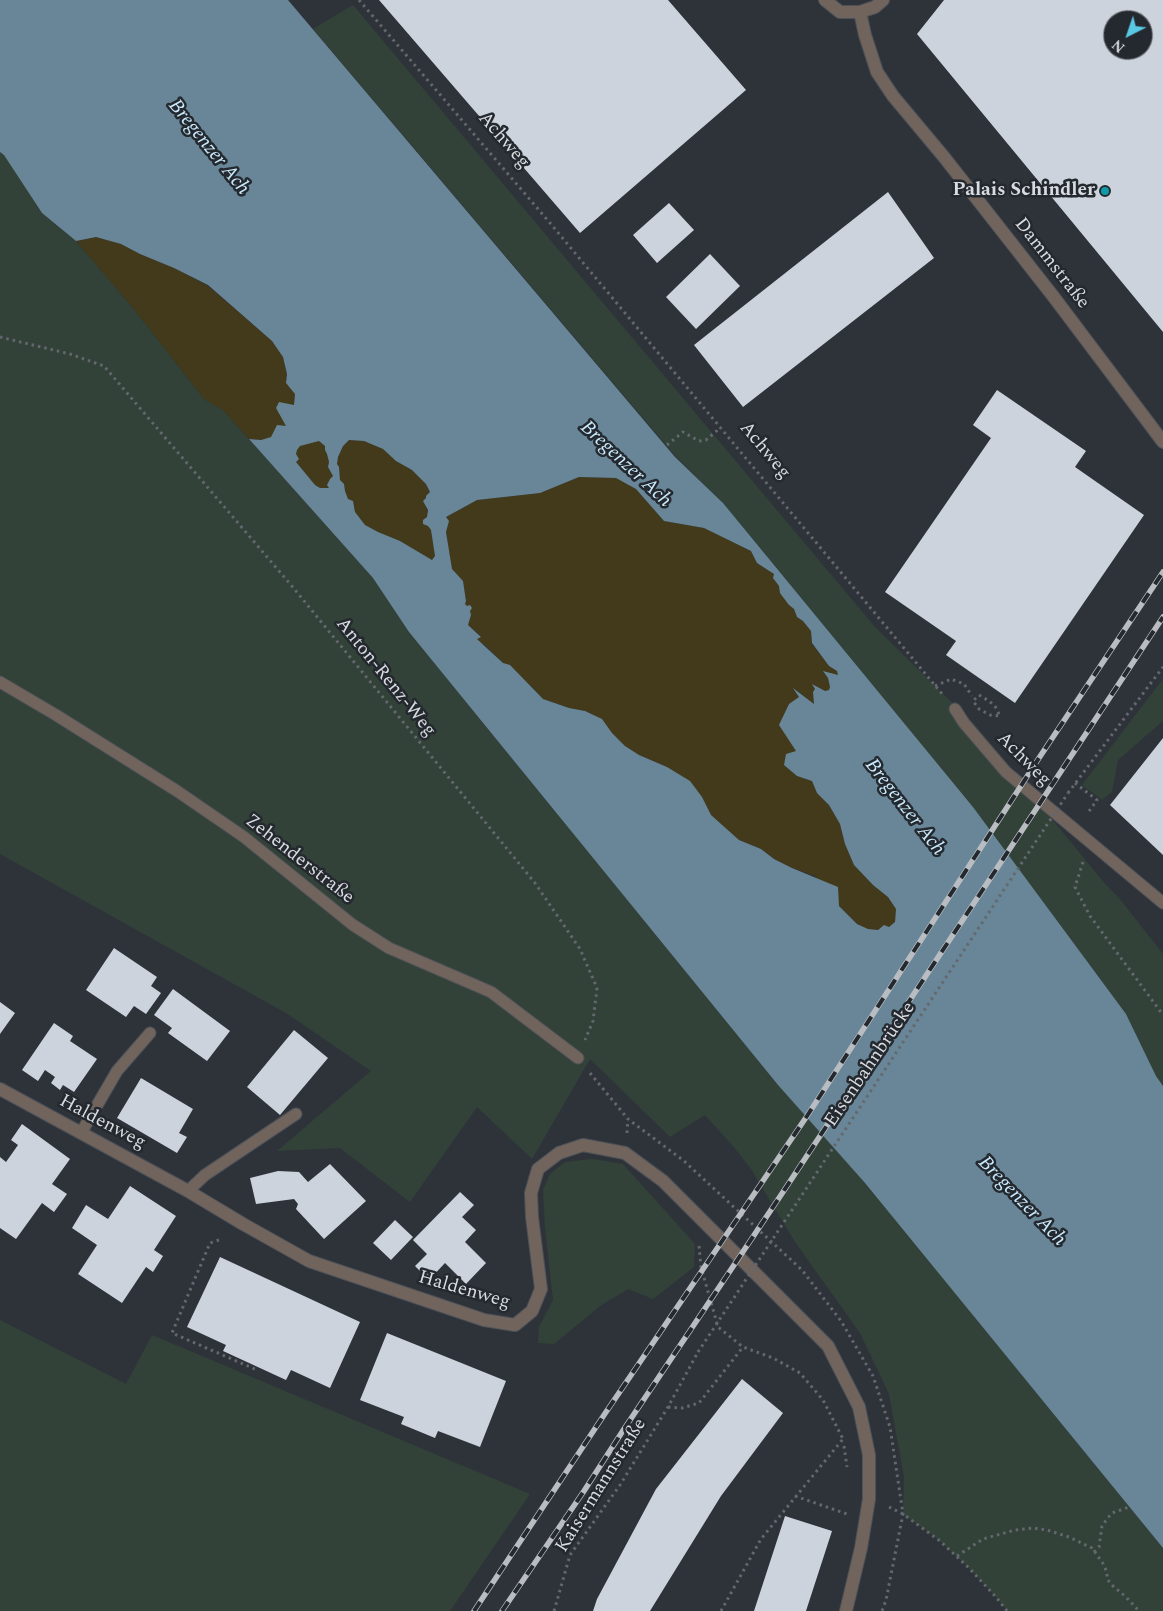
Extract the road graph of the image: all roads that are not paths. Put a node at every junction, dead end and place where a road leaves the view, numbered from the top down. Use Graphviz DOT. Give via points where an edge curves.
graph roads {
  1 [pos="825,0"];
  2 [pos="882,0"];
  3 [pos="860,12"];
  4 [pos="1163,442"];
  5 [pos="0,682"];
  6 [pos="955,709"];
  7 [pos="1163,903"];
  8 [pos="150,1033"];
  9 [pos="578,1058"];
  10 [pos="0,1089"];
  11 [pos="296,1114"];
  12 [pos="81,1133"];
  13 [pos="188,1191"];
  14 [pos="846,1611"];
  1 -- 3 [label="street" via="840,12"];
  2 -- 3 [label="street" via="875,7"];
  3 -- 4 [label="street, Dammstraße" via="877,72 893,96 1047,288"];
  5 -- 9 [label="lane, Zehenderstraße" via="177,791 244,837 353,925 389,948 491,992"];
  6 -- 7 [label="lane, Achweg" via="1006,772"];
  8 -- 12 [label="lane" via="117,1070"];
  10 -- 12 [label="street, Haldenweg"];
  11 -- 13 [label="lane" via="205,1175"];
  12 -- 13 [label="street, Haldenweg"];
  13 -- 14 [label="street, Haldenweg" via="309,1261 484,1320 515,1325 532,1311 541,1289 531,1193 538,1169 559,1153 583,1145 625,1153 663,1181 828,1346 858,1407 869,1455 869,1499"];
}
